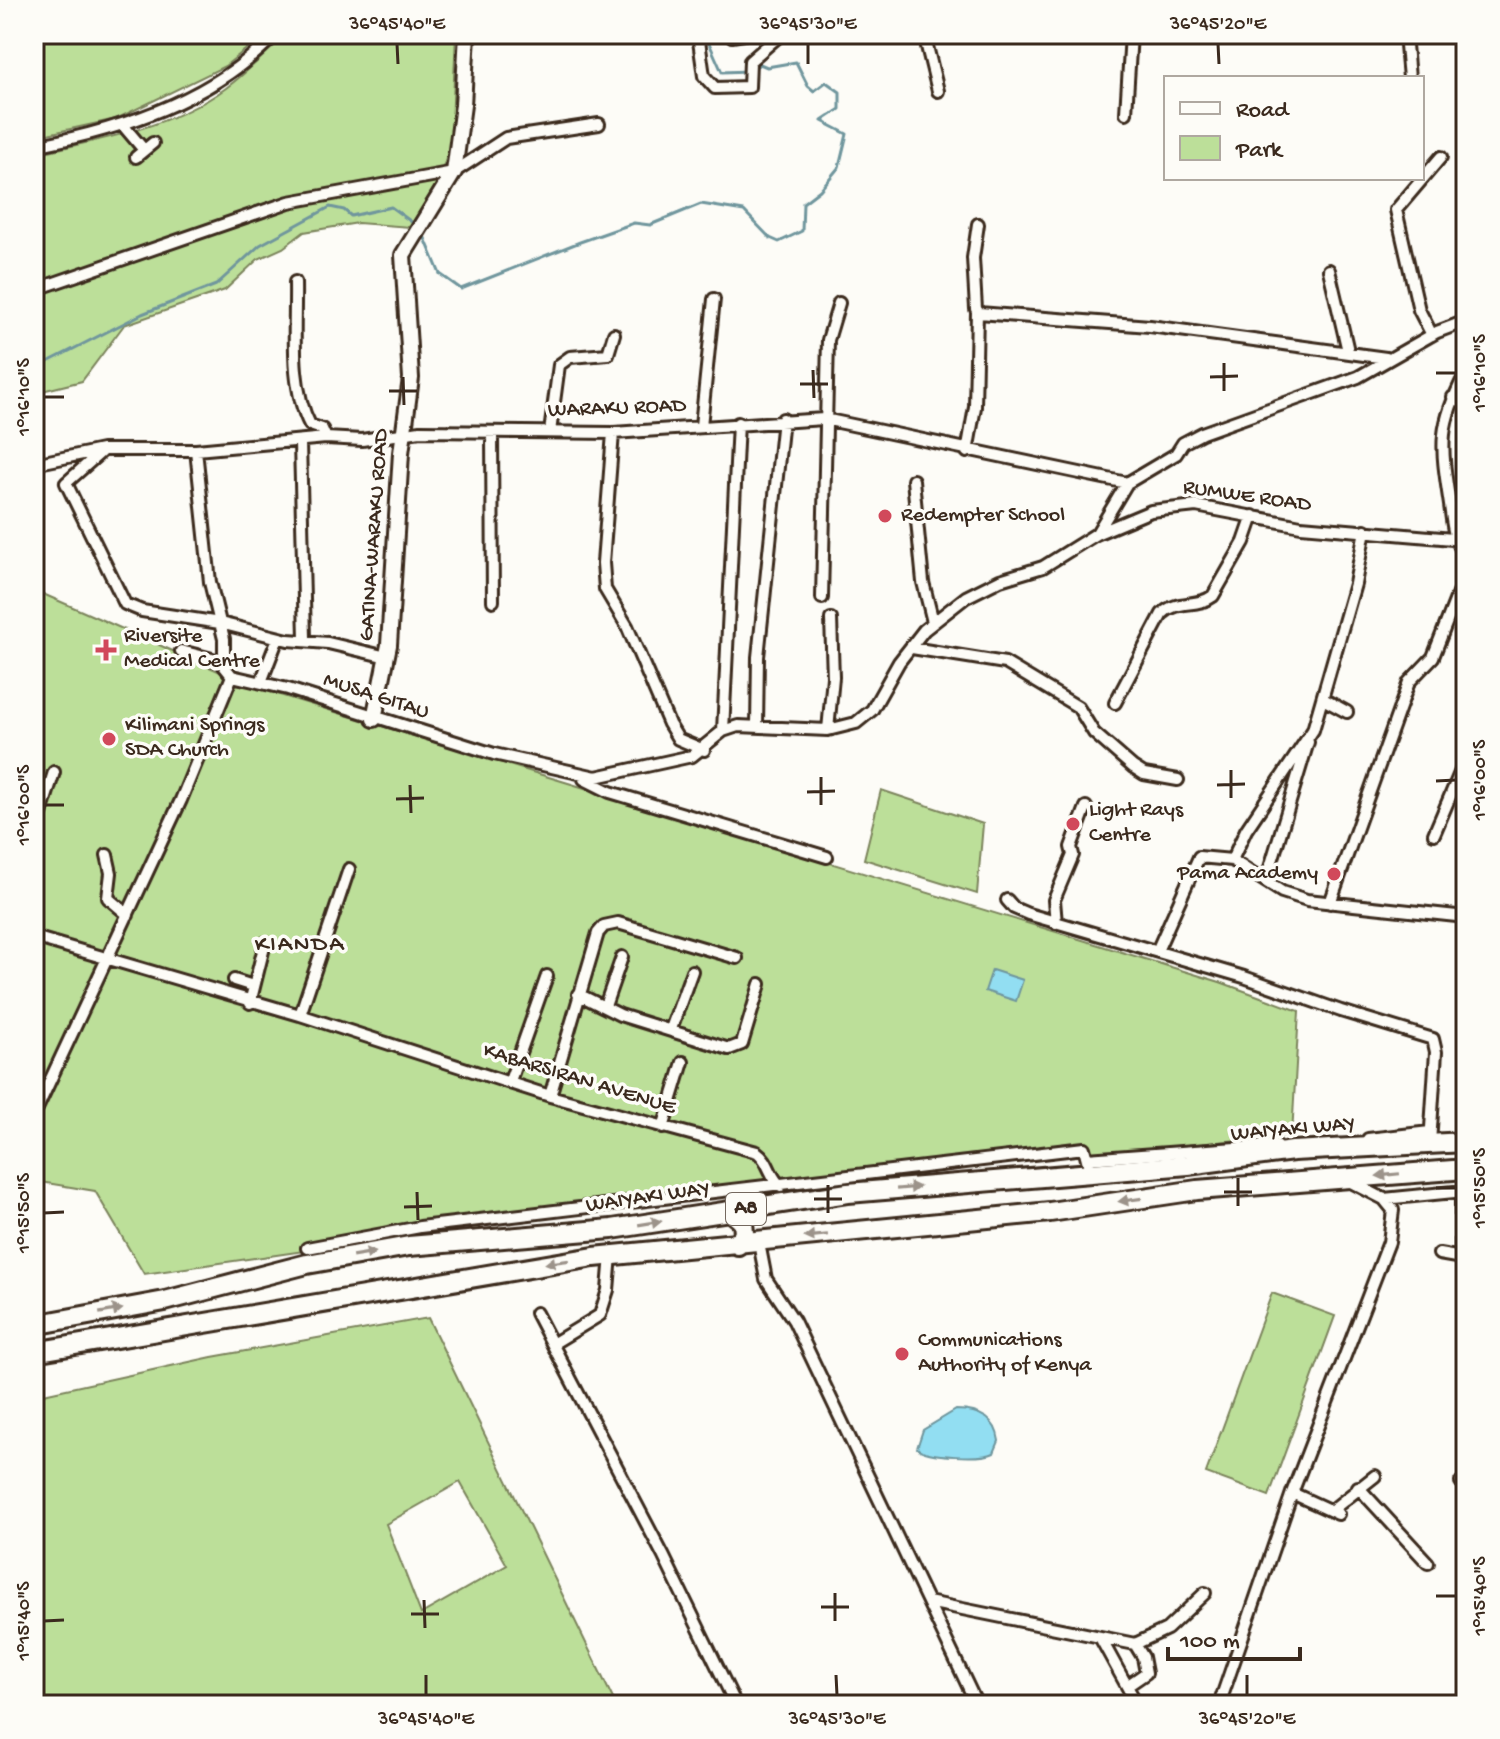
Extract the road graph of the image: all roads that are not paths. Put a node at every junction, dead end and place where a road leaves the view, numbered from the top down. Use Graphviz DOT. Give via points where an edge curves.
graph roads {
  1 [pos="275,34"];
  2 [pos="467,34"];
  3 [pos="698,34"];
  4 [pos="744,34"];
  5 [pos="781,34"];
  6 [pos="924,34"];
  7 [pos="1131,34"];
  8 [pos="1405,34"];
  9 [pos="732,36"];
  10 [pos="1409,76"];
  11 [pos="938,91"];
  12 [pos="1126,113"];
  13 [pos="122,124"];
  14 [pos="599,124"];
  15 [pos="34,128"];
  16 [pos="36,146"];
  17 [pos="145,150"];
  18 [pos="1441,157"];
  19 [pos="454,172"];
  20 [pos="1424,177"];
  21 [pos="1421,180"];
  22 [pos="978,224"];
  23 [pos="1329,270"];
  24 [pos="295,282"];
  25 [pos="34,290"];
  26 [pos="714,299"];
  27 [pos="839,303"];
  28 [pos="977,312"];
  29 [pos="1466,321"];
  30 [pos="614,334"];
  31 [pos="1432,335"];
  32 [pos="1348,351"];
  33 [pos="1386,358"];
  34 [pos="1466,373"];
  35 [pos="1453,397"];
  36 [pos="1466,404"];
  37 [pos="783,419"];
  38 [pos="824,419"];
  39 [pos="738,423"];
  40 [pos="701,426"];
  41 [pos="492,432"];
  42 [pos="550,432"];
  43 [pos="613,433"];
  44 [pos="405,434"];
  45 [pos="326,438"];
  46 [pos="300,443"];
  47 [pos="102,450"];
  48 [pos="196,450"];
  49 [pos="967,452"];
  50 [pos="34,464"];
  51 [pos="913,480"];
  52 [pos="1127,483"];
  53 [pos="1253,516"];
  54 [pos="1365,530"];
  55 [pos="1096,534"];
  56 [pos="1453,539"];
  57 [pos="1466,556"];
  58 [pos="1466,573"];
  59 [pos="822,598"];
  60 [pos="493,601"];
  61 [pos="831,619"];
  62 [pos="933,622"];
  63 [pos="220,623"];
  64 [pos="278,638"];
  65 [pos="305,638"];
  66 [pos="912,648"];
  67 [pos="181,651"];
  68 [pos="387,657"];
  69 [pos="224,662"];
  70 [pos="232,676"];
  71 [pos="261,682"];
  72 [pos="1323,699"];
  73 [pos="1115,703"];
  74 [pos="1347,712"];
  75 [pos="374,719"];
  76 [pos="757,727"];
  77 [pos="828,730"];
  78 [pos="723,731"];
  79 [pos="1309,736"];
  80 [pos="704,750"];
  81 [pos="1466,759"];
  82 [pos="54,772"];
  83 [pos="576,774"];
  84 [pos="1178,780"];
  85 [pos="1086,807"];
  86 [pos="1434,834"];
  87 [pos="34,836"];
  88 [pos="107,855"];
  89 [pos="827,857"];
  90 [pos="1232,860"];
  91 [pos="349,869"];
  92 [pos="1266,881"];
  93 [pos="1007,900"];
  94 [pos="1330,903"];
  95 [pos="128,915"];
  96 [pos="1466,917"];
  97 [pos="1056,923"];
  98 [pos="34,937"];
  99 [pos="265,943"];
  100 [pos="1157,951"];
  101 [pos="622,957"];
  102 [pos="737,958"];
  103 [pos="108,961"];
  104 [pos="692,971"];
  105 [pos="547,976"];
  106 [pos="234,980"];
  107 [pos="760,984"];
  108 [pos="253,986"];
  109 [pos="578,994"];
  110 [pos="250,1003"];
  111 [pos="605,1006"];
  112 [pos="300,1015"];
  113 [pos="671,1029"];
  114 [pos="683,1062"];
  115 [pos="510,1081"];
  116 [pos="550,1096"];
  117 [pos="34,1115"];
  118 [pos="663,1128"];
  119 [pos="1430,1137"];
  120 [pos="1466,1142"];
  121 [pos="1466,1169"];
  122 [pos="1345,1179"];
  123 [pos="1463,1191"];
  124 [pos="782,1195"];
  125 [pos="1384,1199"];
  126 [pos="730,1211"];
  127 [pos="601,1230"];
  128 [pos="759,1243"];
  129 [pos="738,1245"];
  130 [pos="307,1248"];
  131 [pos="1439,1254"];
  132 [pos="608,1256"];
  133 [pos="536,1313"];
  134 [pos="34,1325"];
  135 [pos="554,1343"];
  136 [pos="34,1352"];
  137 [pos="1375,1476"];
  138 [pos="1358,1487"];
  139 [pos="1292,1493"];
  140 [pos="1428,1563"];
  141 [pos="1205,1593"];
  142 [pos="928,1602"];
  143 [pos="1101,1639"];
  144 [pos="1135,1644"];
  145 [pos="1127,1686"];
  146 [pos="736,1705"];
  147 [pos="977,1705"];
  148 [pos="1134,1705"];
  149 [pos="1219,1705"];
  1 -- 13 [label="street" via="213,84"];
  2 -- 19 [label="street, GATINA-WARAKU ROAD"];
  3 -- 5 [label="street" via="704,76 715,88 749,87 750,61"];
  4 -- 9 [label="street"];
  6 -- 11 [label="street"];
  7 -- 12 [label="street"];
  8 -- 10 [label="street"];
  13 -- 16 [label="street"];
  13 -- 17 [label="street"];
  14 -- 19 [label="street" via="506,138"];
  15 -- 16 [label="street"];
  18 -- 20 [label="street"];
  19 -- 25 [label="street" via="289,202"];
  19 -- 44 [label="street, GATINA-WARAKU ROAD" via="410,243 403,264 411,378"];
  21 -- 31 [label="street" via="1396,210 1419,310"];
  22 -- 28 [label="street" via="973,258"];
  23 -- 32 [label="street"];
  24 -- 45 [label="street" via="304,414"];
  26 -- 40 [label="street"];
  27 -- 38 [label="street" via="828,340 829,410"];
  28 -- 32 [label="street" via="1150,326"];
  28 -- 49 [label="street" via="975,407"];
  29 -- 31 [label="street"];
  30 -- 42 [label="street" via="608,354 570,357 559,365"];
  31 -- 33 [label="street"];
  32 -- 33 [label="street"];
  33 -- 52 [label="street" via="1358,377 1202,433"];
  34 -- 35 [label="street"];
  35 -- 36 [label="street"];
  35 -- 56 [label="street" via="1441,454"];
  37 -- 38 [label="street, WARAKU ROAD"];
  37 -- 39 [label="street, WARAKU ROAD"];
  37 -- 76 [label="street" via="758,657"];
  38 -- 49 [label="street, WARAKU ROAD"];
  38 -- 59 [label="street"];
  39 -- 40 [label="street, WARAKU ROAD"];
  39 -- 78 [label="street"];
  40 -- 43 [label="street, WARAKU ROAD"];
  41 -- 42 [label="street, WARAKU ROAD"];
  41 -- 44 [label="street, WARAKU ROAD"];
  41 -- 60 [label="street"];
  42 -- 43 [label="street, WARAKU ROAD"];
  43 -- 80 [label="street" via="605,589 678,739"];
  44 -- 45 [label="street, WARAKU ROAD"];
  44 -- 68 [label="street, GATINA-WARAKU ROAD"];
  45 -- 46 [label="street, WARAKU ROAD"];
  46 -- 48 [label="street, WARAKU ROAD"];
  46 -- 65 [label="street"];
  47 -- 48 [label="street, WARAKU ROAD"];
  47 -- 50 [label="street, WARAKU ROAD"];
  47 -- 63 [label="street" via="66,483 125,604"];
  48 -- 63 [label="street" via="210,582"];
  49 -- 52 [label="street, WARAKU ROAD"];
  51 -- 62 [label="street" via="923,582"];
  52 -- 55 [label="street"];
  53 -- 54 [label="street, RUMWE ROAD"];
  53 -- 55 [label="street, RUMWE ROAD" via="1170,507"];
  53 -- 73 [label="street" via="1213,596 1206,602 1174,605 1162,614"];
  54 -- 56 [label="street, RUMWE ROAD"];
  54 -- 72 [label="street"];
  55 -- 62 [label="street, RUMWE ROAD" via="1043,567 976,592"];
  56 -- 57 [label="street"];
  58 -- 94 [label="street" via="1433,657 1409,682"];
  61 -- 77 [label="street"];
  62 -- 66 [label="street, RUMWE ROAD"];
  63 -- 64 [label="street"];
  63 -- 69 [label="street"];
  64 -- 65 [label="street"];
  64 -- 71 [label="street"];
  65 -- 68 [label="street"];
  66 -- 77 [label="street" via="872,710 856,723"];
  66 -- 84 [label="street" via="1005,663 1078,707 1094,733 1133,767"];
  67 -- 69 [label="street"];
  68 -- 75 [label="street, GATINA-WARAKU ROAD"];
  69 -- 70 [label="street"];
  70 -- 71 [label="street, MUSA GITAU"];
  70 -- 95 [label="street"];
  71 -- 75 [label="street, MUSA GITAU"];
  72 -- 74 [label="street"];
  72 -- 79 [label="street"];
  75 -- 83 [label="street, MUSA GITAU"];
  76 -- 77 [label="street"];
  76 -- 78 [label="street"];
  78 -- 80 [label="street, MUSA GITAU"];
  79 -- 90 [label="street"];
  79 -- 92 [label="street"];
  80 -- 83 [label="street, MUSA GITAU" via="673,763 616,775"];
  81 -- 86 [label="street"];
  82 -- 87 [label="street"];
  83 -- 89 [label="street" via="610,792"];
  85 -- 97 [label="street" via="1054,900"];
  88 -- 95 [label="street" via="108,898"];
  90 -- 92 [label="street"];
  90 -- 100 [label="street" via="1199,857"];
  91 -- 112 [label="street"];
  92 -- 94 [label="street" via="1282,892"];
  93 -- 97 [label="street" via="1014,908"];
  94 -- 96 [label="street"];
  95 -- 103 [label="street"];
  97 -- 100 [label="street"];
  98 -- 103 [label="street, KABARSIRAN AVENUE"];
  99 -- 108 [label="street"];
  100 -- 119 [label="street" via="1433,1039"];
  101 -- 111 [label="street"];
  102 -- 109 [label="street" via="612,923 598,933"];
  103 -- 110 [label="street, KABARSIRAN AVENUE"];
  103 -- 117 [label="street"];
  104 -- 113 [label="street"];
  105 -- 115 [label="street"];
  106 -- 108 [label="street"];
  107 -- 113 [label="street" via="738,1048"];
  108 -- 110 [label="street"];
  109 -- 111 [label="street"];
  109 -- 116 [label="street"];
  110 -- 112 [label="street, KABARSIRAN AVENUE"];
  111 -- 113 [label="street"];
  112 -- 115 [label="street, KABARSIRAN AVENUE"];
  114 -- 118 [label="street"];
  115 -- 116 [label="street, KABARSIRAN AVENUE"];
  116 -- 118 [label="street, KABARSIRAN AVENUE"];
  118 -- 124 [label="street, KABARSIRAN AVENUE" via="757,1152 768,1162"];
  119 -- 120 [label="highway, WAIYAKI WAY / A8"];
  119 -- 124 [label="highway, WAIYAKI WAY / A8"];
  121 -- 122 [label="highway, A8, one-way"];
  122 -- 125 [label="street"];
  122 -- 128 [label="highway, A8, one-way" via="1197,1190 1050,1212"];
  123 -- 125 [label="street"];
  123 -- 131 [label="street" via="1461,1253"];
  124 -- 126 [label="highway, WAIYAKI WAY / A8"];
  124 -- 130 [label="street" via="420,1227"];
  125 -- 139 [label="street" via="1394,1218 1389,1242"];
  127 -- 126 [label="highway, WAIYAKI WAY / A8, one-way"];
  126 -- 129 [label="highway" via="743,1222"];
  127 -- 132 [label="highway" via="611,1240"];
  134 -- 127 [label="highway, WAIYAKI WAY / A8, one-way" via="409,1246"];
  128 -- 129 [label="highway, A8"];
  128 -- 142 [label="street" via="766,1279 794,1321"];
  129 -- 132 [label="highway, A8"];
  132 -- 135 [label="street" via="608,1290 600,1315"];
  132 -- 136 [label="highway, A8, one-way"];
  133 -- 135 [label="street"];
  135 -- 146 [label="street"];
  137 -- 138 [label="street"];
  138 -- 139 [label="street" via="1335,1512"];
  138 -- 140 [label="street"];
  139 -- 149 [label="street"];
  141 -- 144 [label="street" via="1167,1629"];
  142 -- 143 [label="street"];
  142 -- 147 [label="street"];
  143 -- 144 [label="street"];
  143 -- 145 [label="street"];
  144 -- 145 [label="street" via="1146,1673"];
  145 -- 148 [label="street"];
}
